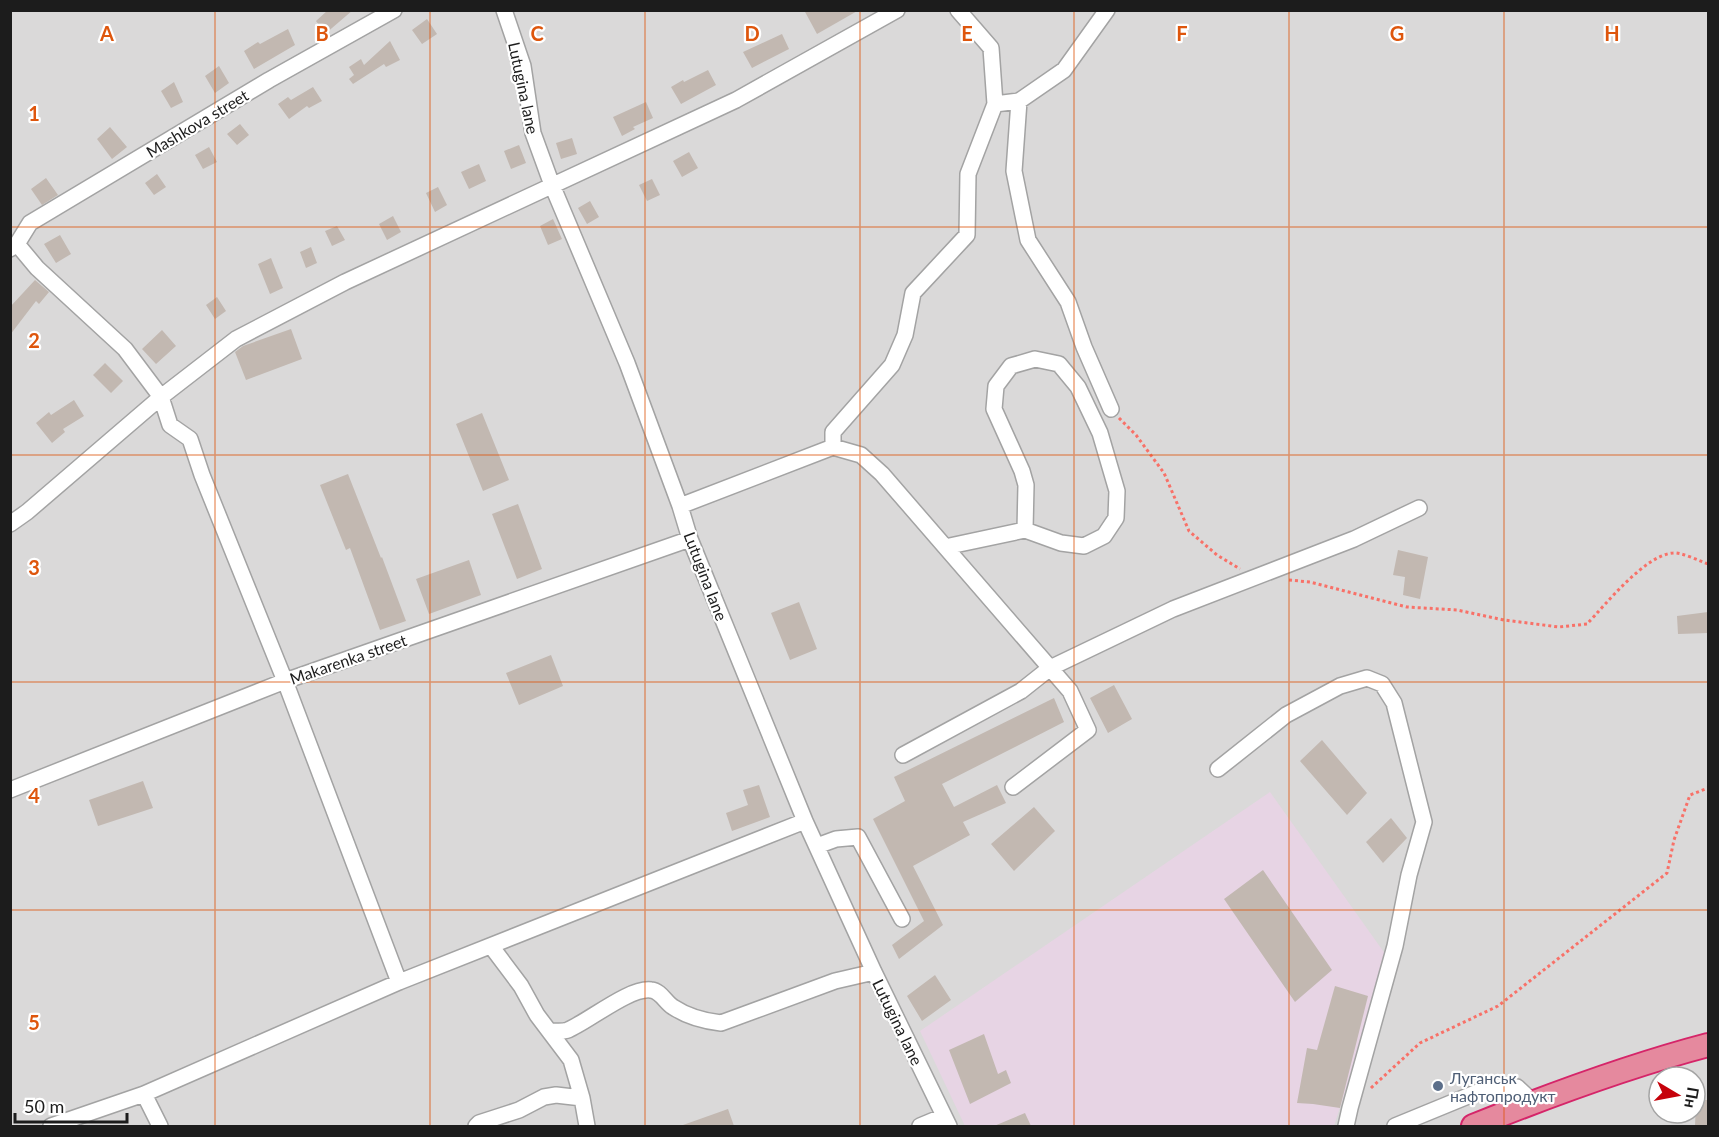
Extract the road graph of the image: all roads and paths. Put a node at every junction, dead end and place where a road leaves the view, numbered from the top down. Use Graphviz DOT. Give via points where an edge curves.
graph roads {
  1 [pos="394,10"];
  2 [pos="504,10"];
  3 [pos="897,10"];
  4 [pos="958,10"];
  5 [pos="1107,10"];
  6 [pos="1019,101"];
  7 [pos="995,104"];
  8 [pos="552,185"];
  9 [pos="14,246"];
  10 [pos="161,398"];
  11 [pos="1111,410"];
  12 [pos="833,447"];
  13 [pos="680,506"];
  14 [pos="1419,508"];
  15 [pos="10,525"];
  16 [pos="1025,530"];
  17 [pos="690,539"];
  18 [pos="945,547"];
  19 [pos="1708,564"];
  20 [pos="1255,577"];
  21 [pos="1288,580"];
  22 [pos="1050,668"];
  23 [pos="285,681"];
  24 [pos="903,755"];
  25 [pos="1218,769"];
  26 [pos="1013,788"];
  27 [pos="1708,788"];
  28 [pos="10,790"];
  29 [pos="805,821"];
  30 [pos="817,846"];
  31 [pos="902,919"];
  32 [pos="491,946"];
  33 [pos="874,972"];
  34 [pos="399,982"];
  35 [pos="550,1031"];
  36 [pos="1708,1045"];
  37 [pos="144,1094"];
  38 [pos="582,1098"];
  39 [pos="1533,1102"];
  40 [pos="1350,1108"];
  41 [pos="947,1121"];
  42 [pos="51,1126"];
  43 [pos="160,1126"];
  44 [pos="476,1126"];
  45 [pos="587,1126"];
  46 [pos="920,1126"];
  47 [pos="1347,1126"];
  48 [pos="1395,1126"];
  49 [pos="1473,1126"];
  1 -- 9 [label="street, Mashkova street" via="30,223"];
  2 -- 8 [label="street, Lutugina lane" via="523,66 533,133"];
  3 -- 8 [label="street" via="736,100"];
  4 -- 7 [label="street" via="992,48"];
  5 -- 6 [label="street" via="1064,70"];
  6 -- 7 [label="street"];
  6 -- 11 [label="street" via="1014,171 1028,240 1068,302"];
  7 -- 12 [label="street" via="968,174 967,235 913,294 905,335 892,365 833,432"];
  8 -- 10 [label="street" via="345,282 236,339"];
  8 -- 13 [label="street, Lutugina lane" via="627,363"];
  9 -- 10 [label="street" via="125,349"];
  10 -- 15 [label="street"];
  10 -- 23 [label="street" via="170,425 190,440"];
  11 -- 20 [label="path" via="1136,435 1164,473 1190,531 1217,555"];
  12 -- 13 [label="street"];
  12 -- 18 [label="street" via="861,455"];
  13 -- 17 [label="street, Lutugina lane"];
  14 -- 20 [label="street" via="1354,539"];
  16 -- 16 [label="street" via="1026,485 994,409 996,386 1011,366 1035,359 1059,364 1078,387 1100,433 1117,491 1116,518 1104,536 1084,546 1061,543"];
  16 -- 18 [label="street"];
  17 -- 23 [label="street, Makarenka street"];
  17 -- 29 [label="street, Lutugina lane"];
  18 -- 22 [label="street"];
  19 -- 21 [label="path" via="1674,553 1656,559 1628,580 1587,624 1559,627 1457,610 1407,607"];
  20 -- 22 [label="street" via="1173,609"];
  22 -- 24 [label="street" via="1021,691"];
  22 -- 26 [label="street" via="1070,692 1088,730"];
  23 -- 28 [label="street, Makarenka street"];
  23 -- 34 [label="street"];
  25 -- 40 [label="street" via="1286,715 1340,686 1367,678 1382,684 1394,703 1424,822"];
  27 -- 40 [label="path" via="1690,795 1667,873 1498,1006 1420,1043"];
  29 -- 30 [label="street, Lutugina lane"];
  29 -- 32 [label="street"];
  30 -- 31 [label="street" via="858,837"];
  30 -- 33 [label="street, Lutugina lane"];
  32 -- 34 [label="street"];
  32 -- 35 [label="street"];
  33 -- 35 [label="street" via="835,981 721,1023 689,1017 651,989 635,992 566,1031"];
  33 -- 41 [label="street, Lutugina lane"];
  34 -- 37 [label="street"];
  35 -- 38 [label="street" via="571,1060"];
  36 -- 39 [label="highway"];
  37 -- 42 [label="street"];
  37 -- 43 [label="street"];
  38 -- 44 [label="street" via="544,1097"];
  38 -- 45 [label="street"];
  39 -- 48 [label="street" via="1517,1087 1490,1087"];
  39 -- 49 [label="highway"];
  40 -- 47 [label="street"];
  41 -- 46 [label="street"];
}
